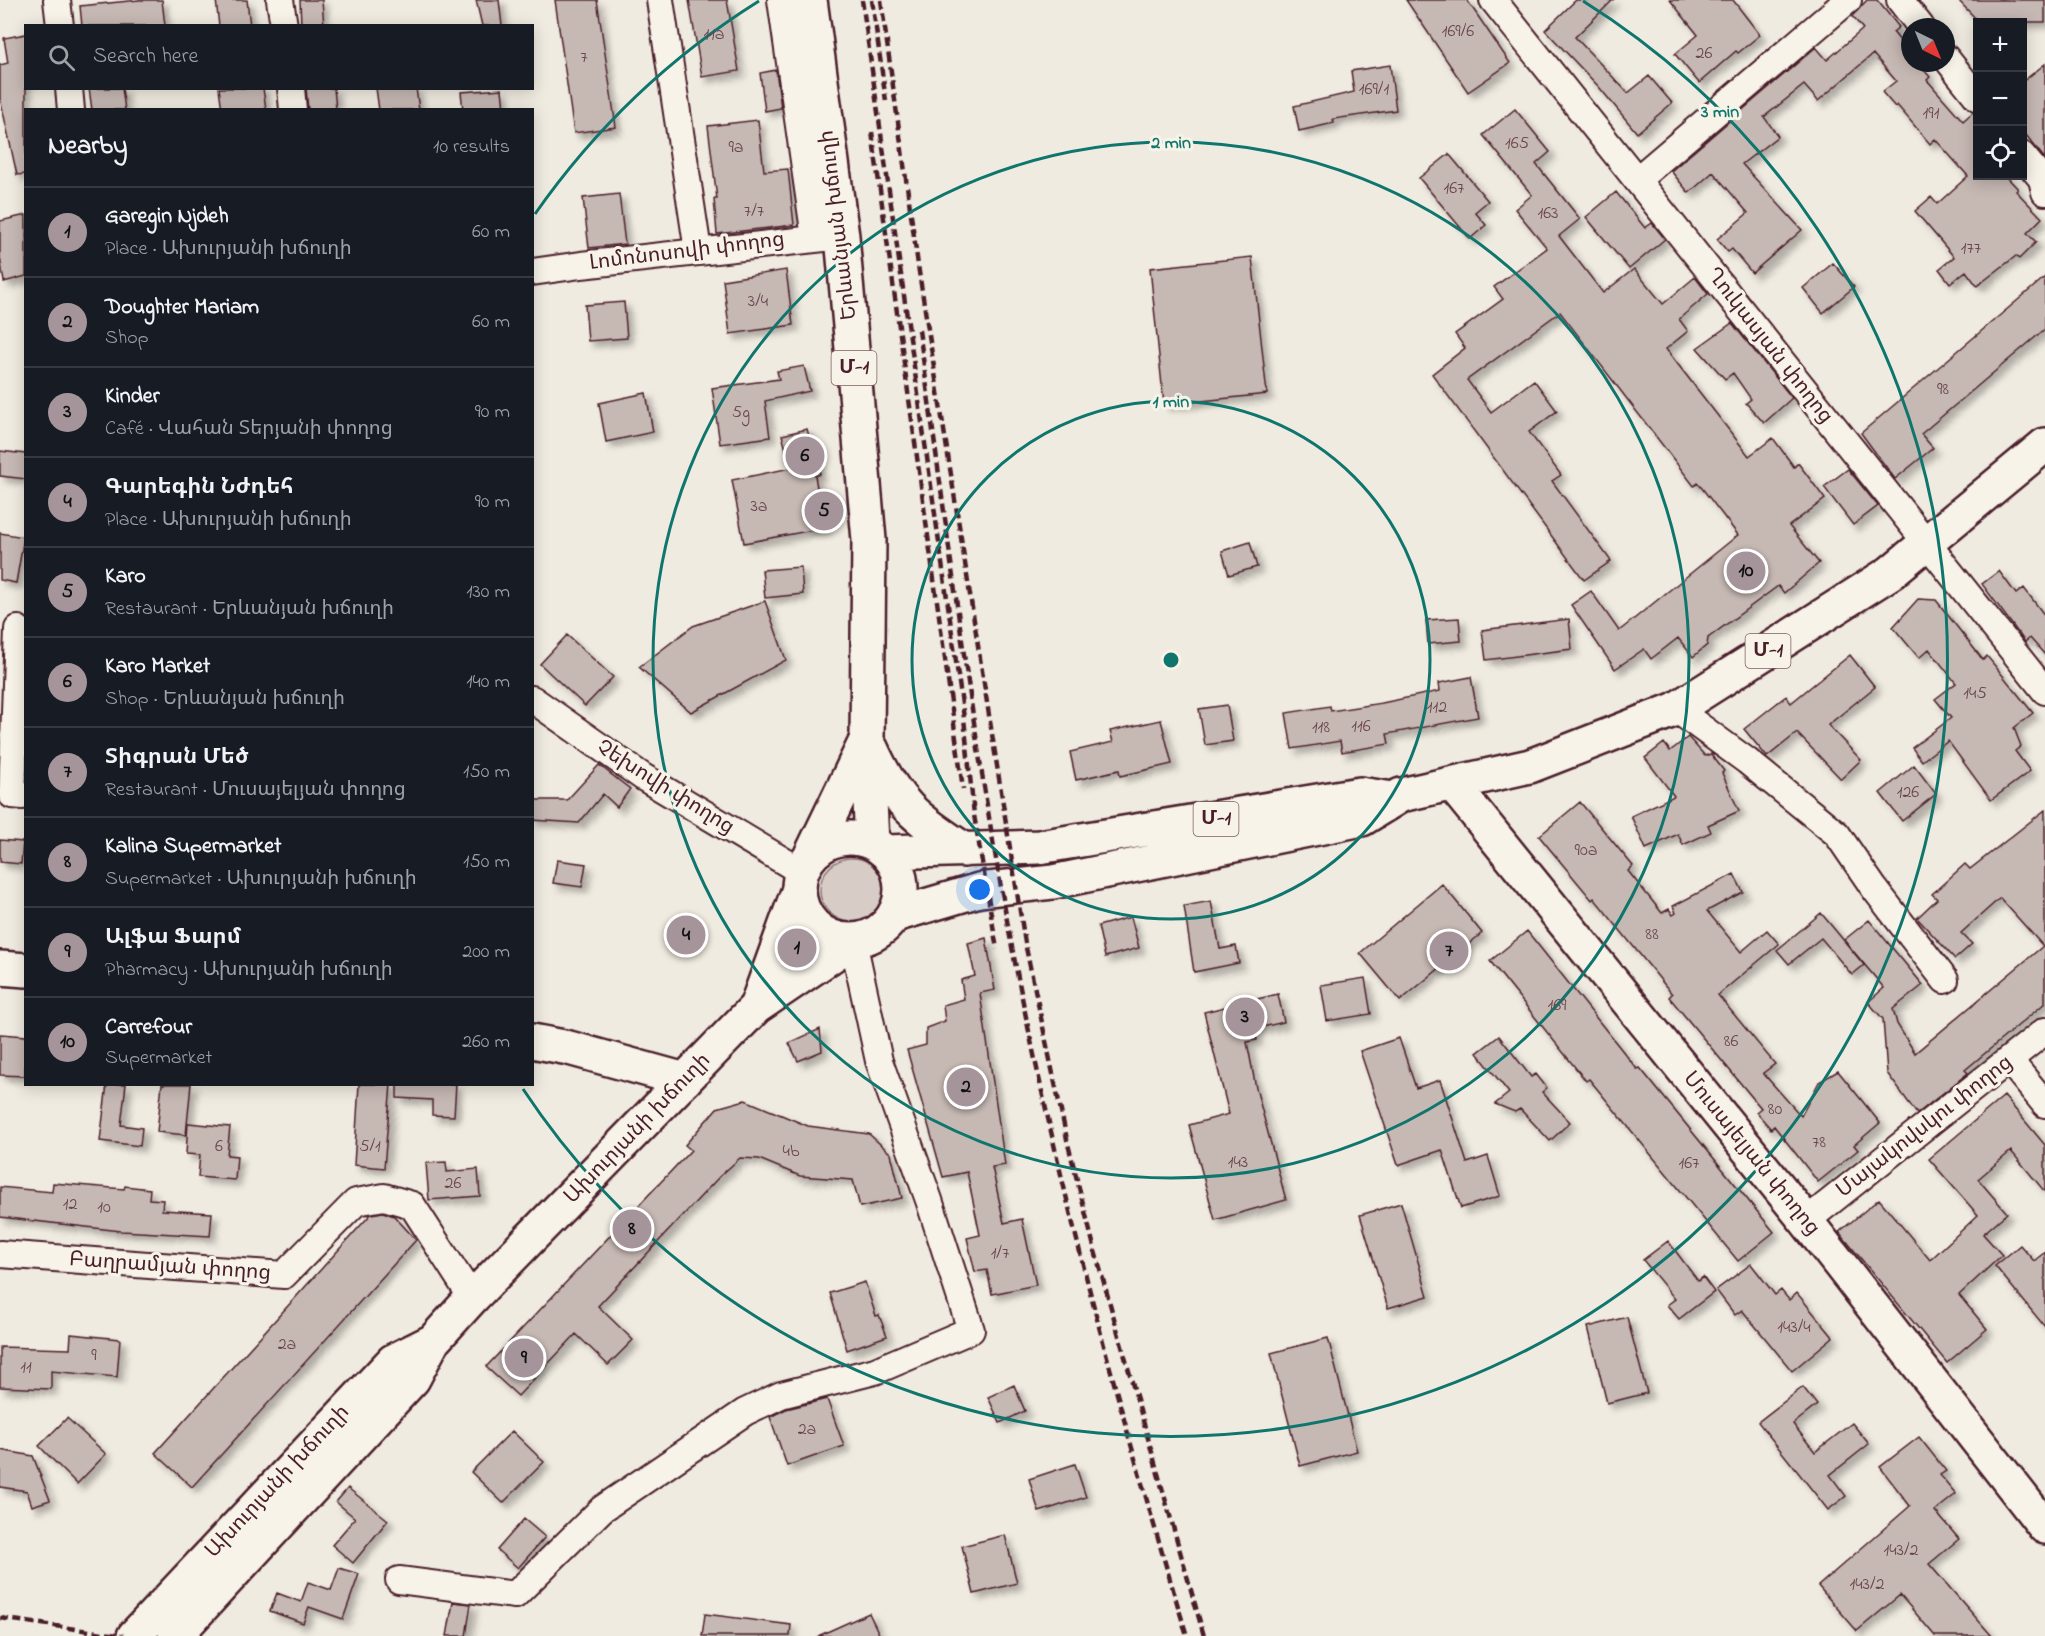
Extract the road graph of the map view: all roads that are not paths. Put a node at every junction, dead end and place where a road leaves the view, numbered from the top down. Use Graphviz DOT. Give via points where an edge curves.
graph roads {
  1 [pos="57,0"];
  2 [pos="280,0"];
  3 [pos="660,0"];
  4 [pos="781,0"];
  5 [pos="810,0"];
  6 [pos="1493,0"];
  7 [pos="1848,0"];
  8 [pos="1900,0"];
  9 [pos="1914,18"];
  10 [pos="60,24"];
  11 [pos="284,24"];
  12 [pos="1955,70"];
  13 [pos="69,90"];
  14 [pos="291,90"];
  15 [pos="1973,93"];
  16 [pos="71,108"];
  17 [pos="293,108"];
  18 [pos="2027,161"];
  19 [pos="1638,179"];
  20 [pos="2045,192"];
  21 [pos="829,237"];
  22 [pos="698,251"];
  23 [pos="534,272"];
  24 [pos="2045,445"];
  25 [pos="1927,545"];
  26 [pos="15,628"];
  27 [pos="2045,691"];
  28 [pos="534,700"];
  29 [pos="1676,709"];
  30 [pos="867,738"];
  31 [pos="1452,785"];
  32 [pos="23,796"];
  33 [pos="1393,799"];
  34 [pos="879,847"];
  35 [pos="964,849"];
  36 [pos="804,873"];
  37 [pos="895,915"];
  38 [pos="853,940"];
  39 [pos="0,968"];
  40 [pos="24,970"];
  41 [pos="1945,980"];
  42 [pos="756,1007"];
  43 [pos="2045,1031"];
  44 [pos="534,1041"];
  45 [pos="2009,1060"];
  46 [pos="685,1080"];
  47 [pos="2045,1104"];
  48 [pos="1806,1221"];
  49 [pos="0,1254"];
  50 [pos="472,1298"];
  51 [pos="433,1341"];
  52 [pos="2045,1527"];
  53 [pos="399,1580"];
  54 [pos="134,1636"];
  55 [pos="176,1636"];
  1 -- 10 [label="street"];
  2 -- 11 [label="street"];
  3 -- 22 [label="street"];
  4 -- 21 [label="street"];
  5 -- 21 [label="main road, Երևանյան խճուղի / Մ-1"];
  6 -- 19 [label="street, Ղուկասյան փողոց"];
  7 -- 19 [label="street"];
  8 -- 9 [label="street"];
  12 -- 15 [label="street"];
  13 -- 16 [label="street"];
  14 -- 17 [label="street"];
  18 -- 20 [label="street" via="2042,179"];
  19 -- 25 [label="street, Ղուկասյան փողոց"];
  21 -- 22 [label="street, Լոմոնոսովի փողոց"];
  21 -- 30 [label="main road, Երևանյան խճուղի / Մ-1" via="869,540"];
  22 -- 23 [label="street, Լոմոնոսովի փողոց"];
  24 -- 25 [label="main road, Մ-1"];
  25 -- 27 [label="street, Ղուկասյան փողոց"];
  25 -- 29 [label="main road, Մ-1" via="1890,573"];
  26 -- 32 [label="street" via="12,795"];
  28 -- 36 [label="street, Չեխովի փողոց" via="643,777"];
  29 -- 31 [label="main road, Մ-1" via="1530,766"];
  29 -- 41 [label="street" via="1837,834"];
  30 -- 34 [label="main road, Երևանյան խճուղի / Մ-1"];
  30 -- 35 [label="main road" via="882,772 911,812"];
  30 -- 36 [label="main road, Երևանյան խճուղի / Մ-1"];
  31 -- 33 [label="main road, Մ-1"];
  31 -- 48 [label="main road, Մուսայելյան փողոց"];
  33 -- 35 [label="main road, Մ-1" via="1360,794 1039,847"];
  33 -- 37 [label="main road, Մ-1" via="1362,819 1053,882 980,890"];
  34 -- 35 [label="main road, Մ-1"];
  34 -- 36 [label="main road" via="855,838 838,839"];
  34 -- 37 [label="main road" via="896,866 901,882 901,899"];
  36 -- 38 [label="main road" via="801,905 809,920 836,939"];
  36 -- 42 [label="main road, Ախուրյանի խճուղի"];
  37 -- 38 [label="main road" via="870,937"];
  38 -- 42 [label="main road"];
  38 -- 53 [label="street" via="879,1061 970,1330 875,1371 781,1395 745,1412 602,1509 515,1595"];
  39 -- 40 [label="main road"];
  42 -- 46 [label="main road, Ախուրյանի խճուղի"];
  43 -- 45 [label="street, Մայակովսկու փողոց"];
  44 -- 46 [label="main road"];
  45 -- 47 [label="street"];
  45 -- 48 [label="street, Մայակովսկու փողոց"];
  46 -- 50 [label="main road, Ախուրյանի խճուղի"];
  48 -- 52 [label="main road, Մուսայելյան փողոց"];
  49 -- 50 [label="street, Բաղրամյան փողոց" via="284,1275 356,1202 384,1197 412,1204"];
  50 -- 51 [label="main road, Ախուրյանի խճուղի"];
  51 -- 54 [label="main road, Ախուրյանի խճուղի" via="393,1361"];
  51 -- 55 [label="main road, Ախուրյանի խճուղի" via="413,1379"];
}
